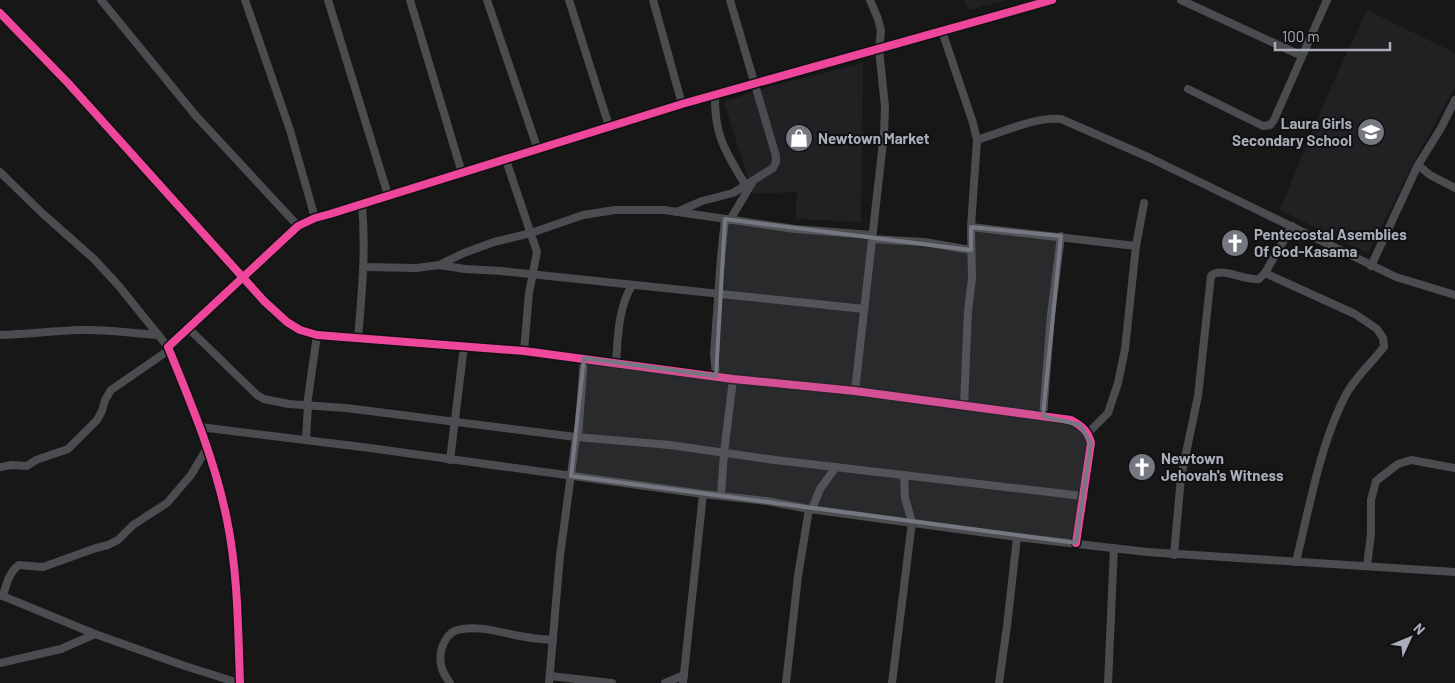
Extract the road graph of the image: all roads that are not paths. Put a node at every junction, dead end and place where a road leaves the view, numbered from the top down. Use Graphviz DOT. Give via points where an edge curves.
graph roads {
  1 [pos="101,0"];
  2 [pos="245,0"];
  3 [pos="328,0"];
  4 [pos="410,0"];
  5 [pos="487,0"];
  6 [pos="569,0"];
  7 [pos="653,0"];
  8 [pos="730,0"];
  9 [pos="870,0"];
  10 [pos="1052,0"];
  11 [pos="1181,0"];
  12 [pos="1327,0"];
  13 [pos="0,13"];
  14 [pos="942,30"];
  15 [pos="879,49"];
  16 [pos="1302,56"];
  17 [pos="755,83"];
  18 [pos="1188,89"];
  19 [pos="715,95"];
  20 [pos="1455,100"];
  21 [pos="682,104"];
  22 [pos="610,126"];
  23 [pos="977,140"];
  24 [pos="538,150"];
  25 [pos="506,160"];
  26 [pos="1418,165"];
  27 [pos="0,172"];
  28 [pos="462,172"];
  29 [pos="754,180"];
  30 [pos="746,186"];
  31 [pos="1455,188"];
  32 [pos="388,195"];
  33 [pos="1144,203"];
  34 [pos="362,204"];
  35 [pos="677,212"];
  36 [pos="315,218"];
  37 [pos="727,219"];
  38 [pos="298,226"];
  39 [pos="1292,226"];
  40 [pos="971,227"];
  41 [pos="531,233"];
  42 [pos="1061,236"];
  43 [pos="872,237"];
  44 [pos="1136,246"];
  45 [pos="971,250"];
  46 [pos="439,265"];
  47 [pos="1371,266"];
  48 [pos="364,267"];
  49 [pos="1265,273"];
  50 [pos="532,275"];
  51 [pos="243,277"];
  52 [pos="632,285"];
  53 [pos="719,294"];
  54 [pos="1455,295"];
  55 [pos="864,309"];
  56 [pos="188,328"];
  57 [pos="0,335"];
  58 [pos="158,335"];
  59 [pos="317,335"];
  60 [pos="358,338"];
  61 [pos="464,346"];
  62 [pos="168,348"];
  63 [pos="524,351"];
  64 [pos="584,358"];
  65 [pos="616,363"];
  66 [pos="716,376"];
  67 [pos="734,379"];
  68 [pos="855,391"];
  69 [pos="308,405"];
  70 [pos="964,405"];
  71 [pos="1042,416"];
  72 [pos="456,422"];
  73 [pos="200,427"];
  74 [pos="1088,434"];
  75 [pos="577,437"];
  76 [pos="306,440"];
  77 [pos="207,448"];
  78 [pos="724,453"];
  79 [pos="450,460"];
  80 [pos="0,467"];
  81 [pos="836,467"];
  82 [pos="1455,468"];
  83 [pos="904,475"];
  84 [pos="571,476"];
  85 [pos="703,494"];
  86 [pos="721,495"];
  87 [pos="1083,496"];
  88 [pos="811,509"];
  89 [pos="912,522"];
  90 [pos="1017,537"];
  91 [pos="1076,543"];
  92 [pos="1114,548"];
  93 [pos="1174,555"];
  94 [pos="1296,562"];
  95 [pos="1368,566"];
  96 [pos="1455,572"];
  97 [pos="1,596"];
  98 [pos="95,634"];
  99 [pos="553,640"];
  100 [pos="0,664"];
  101 [pos="683,679"];
  102 [pos="549,680"];
  103 [pos="239,683"];
  104 [pos="450,683"];
  105 [pos="612,683"];
  106 [pos="665,683"];
  107 [pos="786,683"];
  108 [pos="892,683"];
  109 [pos="999,683"];
  110 [pos="1108,683"];
  1 -- 38 [label="street" via="196,116"];
  2 -- 36 [label="street" via="290,130"];
  3 -- 32 [label="street"];
  4 -- 28 [label="street"];
  5 -- 24 [label="street"];
  6 -- 22 [label="street"];
  7 -- 21 [label="street"];
  8 -- 17 [label="street"];
  9 -- 15 [label="street" via="881,31"];
  10 -- 14 [label="street"];
  11 -- 16 [label="street"];
  12 -- 16 [label="street"];
  13 -- 51 [label="street" via="68,83"];
  14 -- 15 [label="street"];
  14 -- 23 [label="street"];
  15 -- 17 [label="street"];
  15 -- 43 [label="street" via="884,132"];
  16 -- 18 [label="street" via="1270,124 1263,126"];
  17 -- 19 [label="street"];
  17 -- 29 [label="street" via="776,162 773,168"];
  19 -- 21 [label="street"];
  19 -- 30 [label="street" via="720,137"];
  20 -- 26 [label="street"];
  21 -- 22 [label="street"];
  22 -- 24 [label="street"];
  23 -- 39 [label="street" via="1036,121 1062,119 1148,156"];
  23 -- 40 [label="street"];
  24 -- 25 [label="street"];
  25 -- 28 [label="street"];
  25 -- 41 [label="street"];
  26 -- 31 [label="street" via="1430,176"];
  26 -- 47 [label="street"];
  27 -- 58 [label="street" via="94,258"];
  28 -- 32 [label="street"];
  29 -- 30 [label="street"];
  29 -- 37 [label="street"];
  30 -- 35 [label="street"];
  32 -- 34 [label="street"];
  33 -- 44 [label="street"];
  34 -- 36 [label="street"];
  34 -- 48 [label="street"];
  35 -- 37 [label="street"];
  35 -- 41 [label="street" via="635,209 599,212"];
  36 -- 38 [label="street"];
  37 -- 43 [label="street"];
  37 -- 53 [label="street"];
  38 -- 51 [label="street"];
  39 -- 47 [label="street"];
  39 -- 49 [label="street"];
  40 -- 42 [label="street"];
  40 -- 45 [label="street"];
  41 -- 46 [label="street" via="464,252"];
  41 -- 50 [label="street" via="537,252"];
  42 -- 44 [label="street"];
  42 -- 71 [label="street"];
  43 -- 45 [label="street"];
  43 -- 55 [label="street"];
  44 -- 74 [label="street" via="1125,349 1118,383 1108,413"];
  45 -- 70 [label="street"];
  46 -- 48 [label="street"];
  46 -- 50 [label="street"];
  47 -- 54 [label="street"];
  48 -- 60 [label="street"];
  49 -- 93 [label="street" via="1254,280 1219,272 1211,276 1198,396 1181,477"];
  49 -- 94 [label="street" via="1355,314 1377,329 1384,347 1358,375 1336,414"];
  50 -- 52 [label="street"];
  50 -- 63 [label="street"];
  51 -- 56 [label="street"];
  51 -- 59 [label="street" via="287,322"];
  52 -- 53 [label="street"];
  52 -- 65 [label="street" via="623,301"];
  53 -- 55 [label="street"];
  53 -- 66 [label="street" via="714,354"];
  55 -- 68 [label="street"];
  56 -- 62 [label="street"];
  56 -- 69 [label="street" via="257,395 264,399"];
  57 -- 58 [label="street" via="81,330"];
  58 -- 62 [label="street"];
  59 -- 60 [label="street"];
  59 -- 69 [label="street"];
  60 -- 61 [label="street"];
  61 -- 63 [label="street"];
  61 -- 72 [label="street"];
  62 -- 73 [label="street"];
  62 -- 80 [label="street" via="111,390 97,420 68,449 27,466"];
  63 -- 64 [label="street"];
  64 -- 65 [label="street"];
  64 -- 75 [label="street"];
  65 -- 66 [label="street"];
  66 -- 67 [label="street"];
  67 -- 68 [label="street"];
  67 -- 78 [label="street"];
  68 -- 70 [label="street"];
  69 -- 72 [label="street"];
  69 -- 76 [label="street"];
  70 -- 71 [label="street"];
  71 -- 74 [label="street" via="1071,420"];
  72 -- 75 [label="street"];
  72 -- 79 [label="street"];
  73 -- 76 [label="street"];
  73 -- 77 [label="street"];
  74 -- 87 [label="street" via="1091,443"];
  75 -- 78 [label="street"];
  75 -- 84 [label="street"];
  76 -- 79 [label="street"];
  77 -- 97 [label="street" via="191,475 168,503 133,525 118,540 43,567 19,565"];
  77 -- 103 [label="street" via="228,521"];
  78 -- 81 [label="street"];
  78 -- 86 [label="street"];
  79 -- 84 [label="street"];
  81 -- 83 [label="street"];
  81 -- 88 [label="street"];
  82 -- 95 [label="street" via="1410,460 1398,464 1376,481 1371,500"];
  83 -- 87 [label="street"];
  83 -- 89 [label="street" via="905,498"];
  84 -- 85 [label="street"];
  84 -- 99 [label="street"];
  85 -- 86 [label="street"];
  85 -- 101 [label="street"];
  86 -- 88 [label="street"];
  87 -- 91 [label="street"];
  88 -- 89 [label="street"];
  88 -- 107 [label="street" via="798,576"];
  89 -- 90 [label="street"];
  89 -- 108 [label="street"];
  90 -- 91 [label="street"];
  90 -- 109 [label="street"];
  91 -- 92 [label="street"];
  92 -- 93 [label="street"];
  92 -- 110 [label="street"];
  93 -- 94 [label="street"];
  94 -- 95 [label="street"];
  95 -- 96 [label="street"];
  97 -- 98 [label="street"];
  98 -- 100 [label="street" via="62,649"];
  98 -- 103 [label="street"];
  99 -- 102 [label="street"];
  99 -- 104 [label="street" via="489,630 456,631 446,638 440,661"];
  101 -- 106 [label="street"];
  102 -- 105 [label="street"];
}
